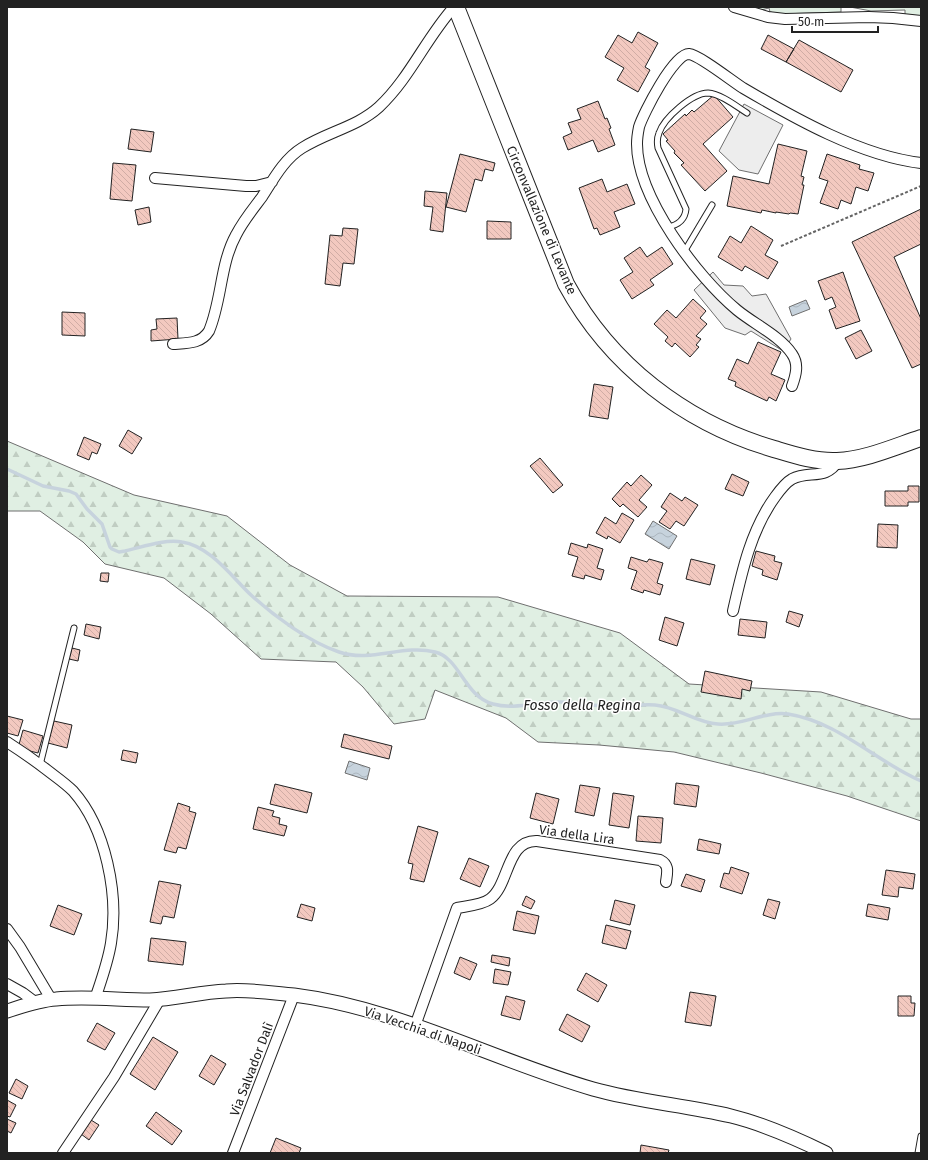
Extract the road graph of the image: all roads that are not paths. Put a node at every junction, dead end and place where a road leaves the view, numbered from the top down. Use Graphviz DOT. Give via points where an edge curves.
graph roads {
  1 [pos="455,7"];
  2 [pos="734,7"];
  3 [pos="921,21"];
  4 [pos="747,113"];
  5 [pos="921,163"];
  6 [pos="155,178"];
  7 [pos="272,182"];
  8 [pos="712,205"];
  9 [pos="668,227"];
  10 [pos="684,252"];
  11 [pos="173,344"];
  12 [pos="792,386"];
  13 [pos="921,438"];
  14 [pos="838,461"];
  15 [pos="734,611"];
  16 [pos="74,628"];
  17 [pos="7,742"];
  18 [pos="40,765"];
  19 [pos="666,882"];
  20 [pos="7,929"];
  21 [pos="7,984"];
  22 [pos="294,995"];
  23 [pos="51,999"];
  24 [pos="95,999"];
  25 [pos="160,999"];
  26 [pos="35,1002"];
  27 [pos="7,1011"];
  28 [pos="415,1026"];
  29 [pos="921,1136"];
  30 [pos="63,1153"];
  31 [pos="233,1153"];
  32 [pos="826,1153"];
  33 [pos="918,1153"];
  1 -- 7 [label="street" via="437,27 403,80 386,100 359,122 300,149 288,159"];
  1 -- 14 [label="main road, Circonvallazione di Levante" via="562,274 581,310 604,341 650,386 705,420 765,447 809,459"];
  2 -- 3 [label="street" via="784,19 869,17"];
  4 -- 9 [label="lane" via="719,96 709,93 696,96 686,103 662,126 657,137 658,148 686,209 685,216 679,224"];
  5 -- 9 [label="street" via="878,154 838,138 756,96 697,57 686,54 675,63 657,92 637,135 637,151 644,179"];
  6 -- 7 [label="street" via="246,186"];
  7 -- 11 [label="street" via="234,238 209,331 199,341"];
  8 -- 10 [label="lane"];
  9 -- 10 [label="street"];
  10 -- 12 [label="street" via="726,300 778,339 790,352 796,365"];
  13 -- 14 [label="main road, Circonvallazione di Levante" via="875,454"];
  14 -- 15 [label="street" via="827,473 790,480 772,500 749,549"];
  16 -- 18 [label="lane"];
  17 -- 18 [label="street"];
  18 -- 24 [label="street" via="81,801 95,827 112,886 113,925 109,953"];
  19 -- 28 [label="street, Via della Lira" via="667,869 665,863 660,860 537,841 523,844 513,856 492,898 457,908"];
  20 -- 23 [label="street"];
  21 -- 26 [label="street"];
  22 -- 25 [label="street, Via Vecchia di Napoli" via="226,991"];
  22 -- 28 [label="street, Via Vecchia di Napoli" via="350,1005"];
  22 -- 31 [label="street, Via Salvador Dalì"];
  23 -- 24 [label="street, Via Vecchia di Napoli"];
  23 -- 26 [label="street, Via Vecchia di Napoli"];
  24 -- 25 [label="street, Via Vecchia di Napoli"];
  25 -- 30 [label="street" via="114,1077"];
  26 -- 27 [label="street, Via Vecchia di Napoli"];
  28 -- 32 [label="street, Via Vecchia di Napoli" via="582,1086 637,1100 740,1119"];
  29 -- 33 [label="lane"];
}
